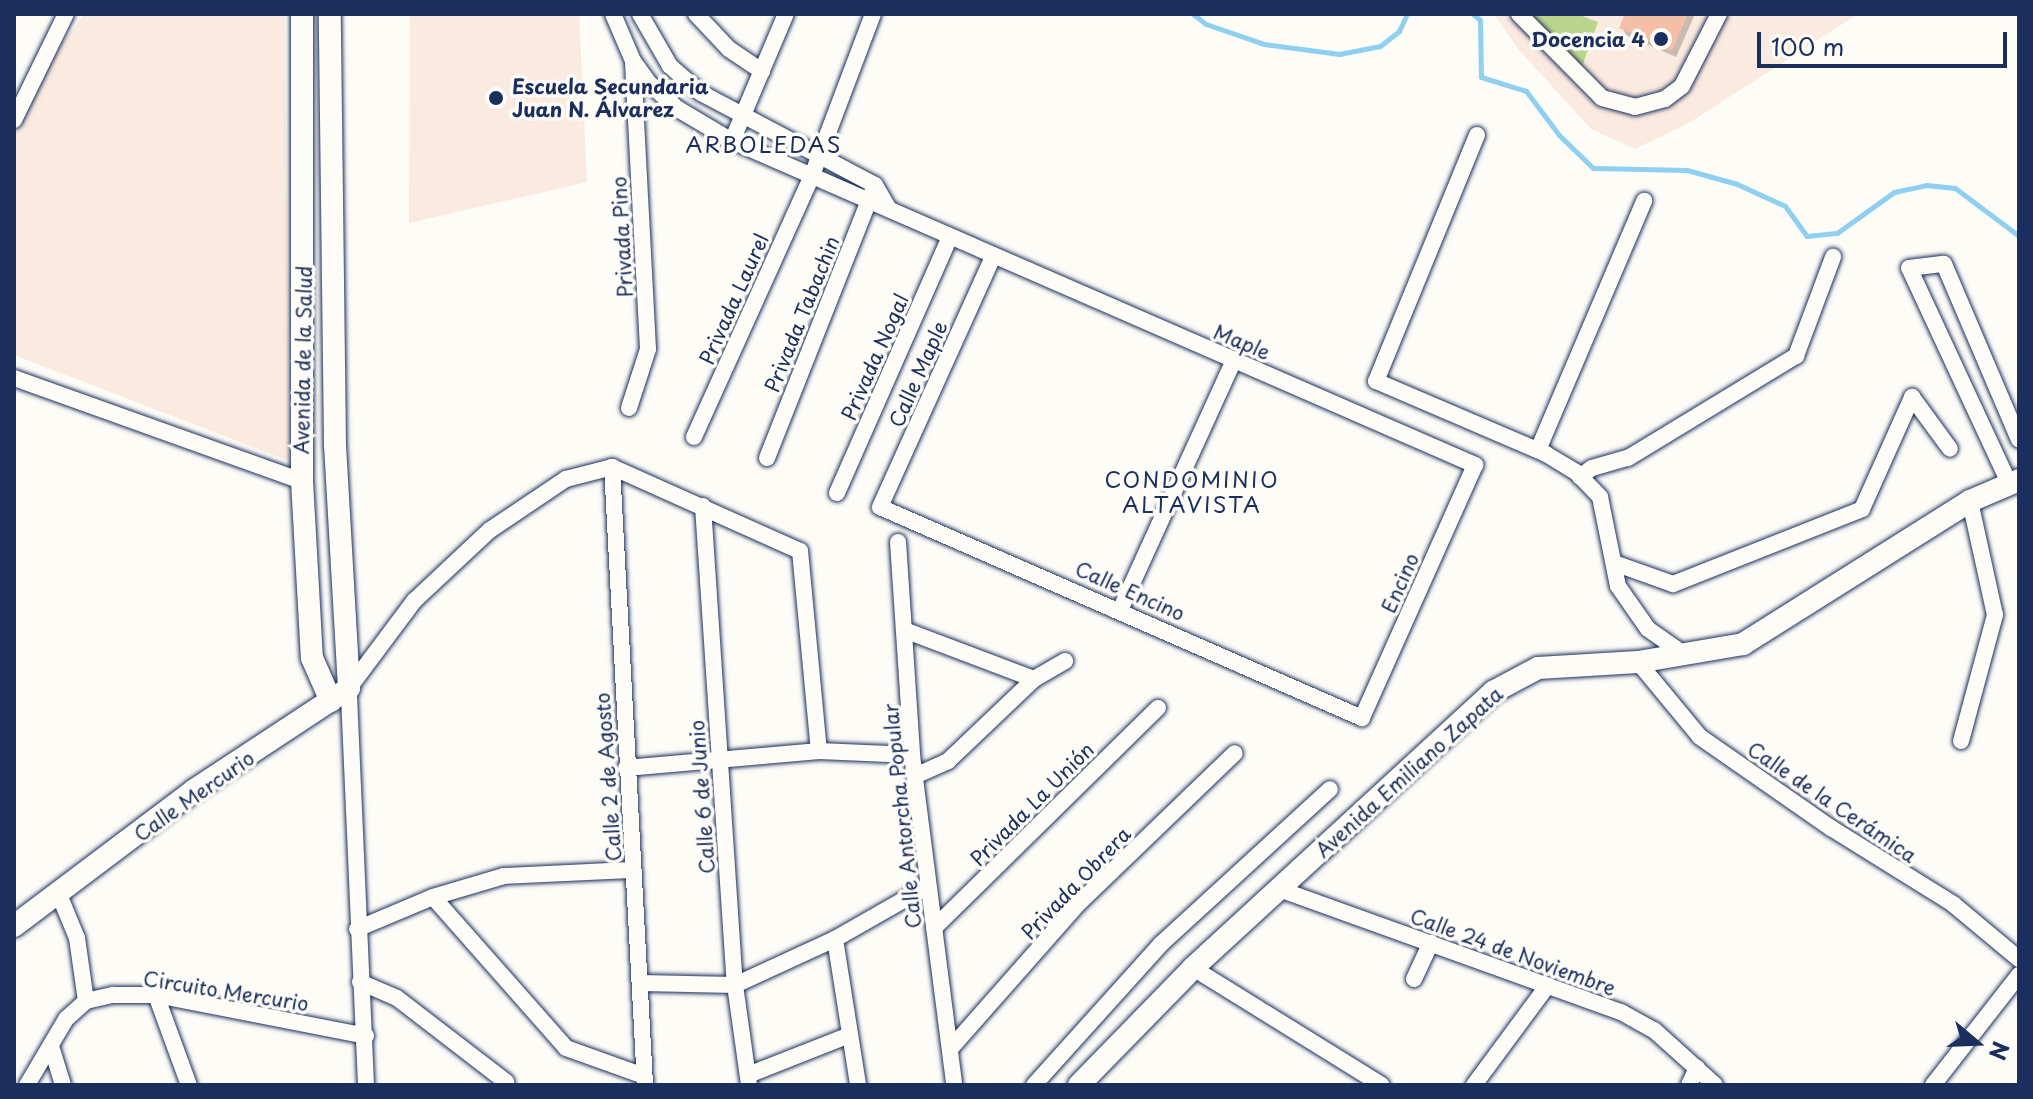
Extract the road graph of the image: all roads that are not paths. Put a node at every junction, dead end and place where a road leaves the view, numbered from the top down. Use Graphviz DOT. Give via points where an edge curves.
graph roads {
  1 [pos="66,14"];
  2 [pos="302,14"];
  3 [pos="330,14"];
  4 [pos="613,14"];
  5 [pos="640,14"];
  6 [pos="786,14"];
  7 [pos="873,14"];
  8 [pos="1519,14"];
  9 [pos="1719,14"];
  10 [pos="699,16"];
  11 [pos="633,61"];
  12 [pos="762,71"];
  13 [pos="744,118"];
  14 [pos="14,120"];
  15 [pos="1477,135"];
  16 [pos="732,141"];
  17 [pos="819,155"];
  18 [pos="811,178"];
  19 [pos="875,185"];
  20 [pos="1644,201"];
  21 [pos="867,203"];
  22 [pos="889,209"];
  23 [pos="950,237"];
  24 [pos="993,257"];
  25 [pos="1833,257"];
  26 [pos="1234,360"];
  27 [pos="14,378"];
  28 [pos="629,408"];
  29 [pos="2018,434"];
  30 [pos="694,437"];
  31 [pos="1987,438"];
  32 [pos="1950,449"];
  33 [pos="1538,450"];
  34 [pos="767,458"];
  35 [pos="1475,465"];
  36 [pos="612,467"];
  37 [pos="1580,477"];
  38 [pos="302,481"];
  39 [pos="2014,482"];
  40 [pos="837,493"];
  41 [pos="1970,501"];
  42 [pos="703,506"];
  43 [pos="880,507"];
  44 [pos="898,542"];
  45 [pos="1614,563"];
  46 [pos="1121,608"];
  47 [pos="907,631"];
  48 [pos="1679,651"];
  49 [pos="1065,661"];
  50 [pos="1638,662"];
  51 [pos="1034,679"];
  52 [pos="340,695"];
  53 [pos="1158,708"];
  54 [pos="1362,718"];
  55 [pos="1961,741"];
  56 [pos="819,751"];
  57 [pos="1235,753"];
  58 [pos="912,755"];
  59 [pos="720,760"];
  60 [pos="626,768"];
  61 [pos="917,775"];
  62 [pos="1330,789"];
  63 [pos="633,870"];
  64 [pos="928,886"];
  65 [pos="1279,889"];
  66 [pos="58,892"];
  67 [pos="433,897"];
  68 [pos="14,926"];
  69 [pos="934,928"];
  70 [pos="357,929"];
  71 [pos="835,939"];
  72 [pos="1431,943"];
  73 [pos="2017,952"];
  74 [pos="1193,968"];
  75 [pos="2019,975"];
  76 [pos="1414,979"];
  77 [pos="360,982"];
  78 [pos="641,983"];
  79 [pos="735,985"];
  80 [pos="1548,985"];
  81 [pos="156,995"];
  82 [pos="86,1001"];
  83 [pos="366,1036"];
  84 [pos="847,1036"];
  85 [pos="51,1046"];
  86 [pos="951,1048"];
  87 [pos="1697,1068"];
  88 [pos="645,1080"];
  89 [pos="748,1080"];
  90 [pos="506,1082"];
  91 [pos="27,1085"];
  92 [pos="63,1085"];
  93 [pos="189,1085"];
  94 [pos="366,1085"];
  95 [pos="858,1085"];
  96 [pos="954,1085"];
  97 [pos="1034,1085"];
  98 [pos="1079,1085"];
  99 [pos="1382,1085"];
  100 [pos="1474,1085"];
  101 [pos="1689,1085"];
  102 [pos="1715,1085"];
  103 [pos="1933,1085"];
  1 -- 14 [label="street"];
  2 -- 38 [label="street, Avenida de la Salud"];
  3 -- 52 [label="street, Avenida de la Salud"];
  4 -- 11 [label="street"];
  5 -- 13 [label="street" via="670,66 701,93"];
  6 -- 12 [label="street"];
  7 -- 17 [label="street"];
  8 -- 9 [label="street" via="1602,98 1635,107 1665,99 1682,86"];
  10 -- 12 [label="street" via="729,49"];
  11 -- 16 [label="street, Maple" via="678,109"];
  11 -- 28 [label="street, Privada Pino" via="648,349"];
  12 -- 13 [label="street"];
  13 -- 16 [label="street"];
  13 -- 17 [label="street"];
  15 -- 33 [label="street" via="1376,381"];
  16 -- 18 [label="street, Maple"];
  17 -- 18 [label="street, Privada Laurel"];
  17 -- 19 [label="street"];
  18 -- 21 [label="street, Maple"];
  18 -- 30 [label="street, Privada Laurel"];
  19 -- 21 [label="street, Privada Tabachin"];
  19 -- 22 [label="street"];
  20 -- 33 [label="street"];
  21 -- 22 [label="street, Maple"];
  21 -- 34 [label="street, Privada Tabachin"];
  22 -- 23 [label="street, Maple"];
  23 -- 24 [label="street, Maple"];
  23 -- 40 [label="street, Privada Nogal"];
  24 -- 26 [label="street, Maple"];
  24 -- 43 [label="street, Calle Maple"];
  25 -- 37 [label="street" via="1796,356 1628,458"];
  26 -- 35 [label="street, Maple"];
  26 -- 46 [label="street"];
  27 -- 38 [label="street"];
  29 -- 31 [label="street"];
  29 -- 31 [label="street" via="1944,264 1909,268"];
  31 -- 39 [label="street"];
  32 -- 45 [label="street" via="1912,397 1862,509 1673,584"];
  33 -- 37 [label="street"];
  35 -- 54 [label="street, Encino"];
  36 -- 42 [label="street"];
  36 -- 52 [label="street" via="566,479 490,530 414,601"];
  36 -- 60 [label="street, Calle 2 de Agosto"];
  37 -- 45 [label="street" via="1600,497"];
  38 -- 52 [label="street, Avenida de la Salud" via="312,658"];
  39 -- 41 [label="street, Avenida Emiliano Zapata"];
  41 -- 48 [label="street, Avenida Emiliano Zapata" via="1743,644"];
  41 -- 55 [label="street" via="1995,615"];
  42 -- 56 [label="street" via="800,551"];
  42 -- 59 [label="street, Calle 6 de Junio"];
  43 -- 46 [label="street, Calle Encino"];
  44 -- 47 [label="street, Calle Antorcha Popular"];
  45 -- 48 [label="street" via="1618,586 1648,629"];
  46 -- 54 [label="street, Calle Encino"];
  47 -- 51 [label="street"];
  47 -- 58 [label="street, Calle Antorcha Popular"];
  48 -- 50 [label="street, Avenida Emiliano Zapata"];
  49 -- 51 [label="street"];
  50 -- 65 [label="street, Avenida Emiliano Zapata" via="1538,668 1493,692"];
  50 -- 73 [label="street, Calle de la Cerámica" via="1700,737"];
  51 -- 61 [label="street" via="948,761"];
  52 -- 66 [label="street, Calle Mercurio" via="203,784"];
  52 -- 70 [label="street" via="353,721"];
  53 -- 69 [label="street, Privada La Unión"];
  56 -- 58 [label="street"];
  56 -- 59 [label="street"];
  57 -- 86 [label="street, Privada Obrera" via="1079,903"];
  58 -- 61 [label="street, Calle Antorcha Popular"];
  59 -- 60 [label="street"];
  59 -- 79 [label="street, Calle 6 de Junio"];
  60 -- 63 [label="street, Calle 2 de Agosto"];
  61 -- 64 [label="street, Calle Antorcha Popular"];
  62 -- 97 [label="street" via="1161,944"];
  63 -- 67 [label="street" via="504,876"];
  63 -- 78 [label="street, Calle 2 de Agosto"];
  64 -- 69 [label="street, Calle Antorcha Popular"];
  64 -- 71 [label="street"];
  65 -- 72 [label="street, Calle 24 de Noviembre"];
  65 -- 74 [label="street, Avenida Emiliano Zapata"];
  66 -- 68 [label="street, Calle Mercurio"];
  66 -- 82 [label="street" via="77,938"];
  67 -- 70 [label="street"];
  67 -- 88 [label="street" via="566,1048"];
  69 -- 86 [label="street, Calle Antorcha Popular"];
  70 -- 77 [label="street"];
  71 -- 79 [label="street"];
  71 -- 84 [label="street"];
  72 -- 76 [label="street"];
  72 -- 80 [label="street, Calle 24 de Noviembre"];
  74 -- 98 [label="street, Avenida Emiliano Zapata"];
  74 -- 99 [label="street"];
  75 -- 103 [label="street"];
  77 -- 83 [label="street"];
  77 -- 90 [label="street" via="397,998"];
  78 -- 79 [label="street"];
  78 -- 88 [label="street, Calle 2 de Agosto"];
  79 -- 89 [label="street, Calle 6 de Junio"];
  80 -- 87 [label="street, Calle 24 de Noviembre" via="1632,1018"];
  80 -- 100 [label="street"];
  81 -- 82 [label="street, Circuito Mercurio"];
  81 -- 83 [label="street, Circuito Mercurio"];
  81 -- 93 [label="street"];
  82 -- 85 [label="street" via="66,1019"];
  83 -- 94 [label="street"];
  84 -- 89 [label="street"];
  84 -- 95 [label="street"];
  85 -- 91 [label="street"];
  85 -- 92 [label="street"];
  86 -- 96 [label="street, Calle Antorcha Popular"];
  87 -- 101 [label="street"];
  87 -- 102 [label="street, Calle 24 de Noviembre"];
}
